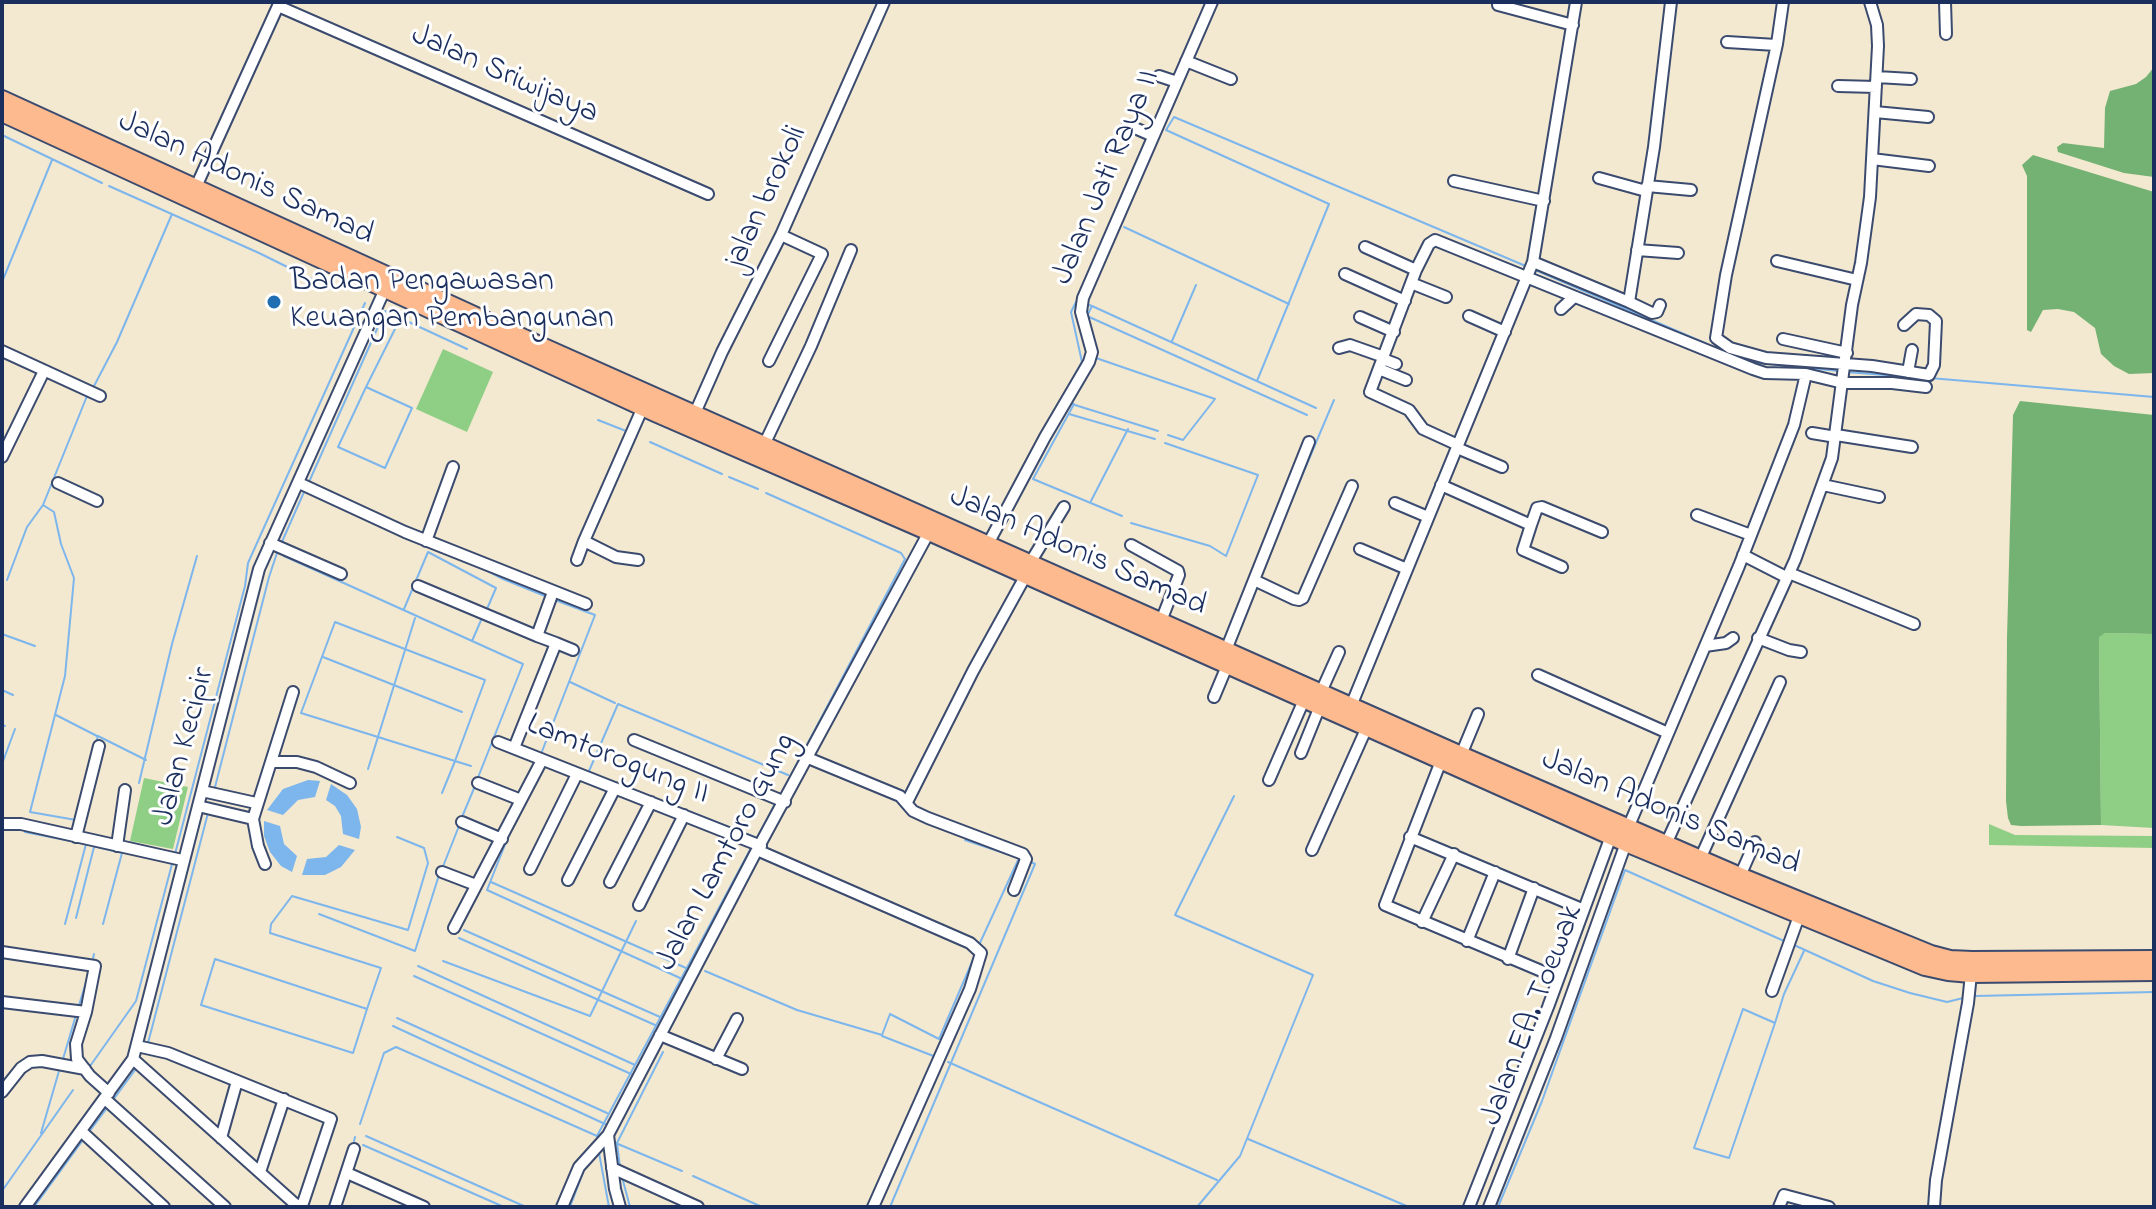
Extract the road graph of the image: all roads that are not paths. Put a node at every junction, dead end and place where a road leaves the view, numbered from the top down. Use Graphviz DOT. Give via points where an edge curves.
graph roads {
  1 [pos="884,2"];
  2 [pos="1212,2"];
  3 [pos="1576,2"];
  4 [pos="1671,2"];
  5 [pos="1783,2"];
  6 [pos="1870,2"];
  7 [pos="1945,2"];
  8 [pos="1498,5"];
  9 [pos="1573,25"];
  10 [pos="1946,34"];
  11 [pos="1727,42"];
  12 [pos="1776,45"];
  13 [pos="1186,61"];
  14 [pos="1159,76"];
  15 [pos="1231,79"];
  16 [pos="1911,79"];
  17 [pos="1177,82"];
  18 [pos="1876,82"];
  19 [pos="1838,86"];
  20 [pos="2,99"];
  21 [pos="1875,112"];
  22 [pos="2,113"];
  23 [pos="1928,117"];
  24 [pos="1128,125"];
  25 [pos="1153,136"];
  26 [pos="117,159"];
  27 [pos="1872,159"];
  28 [pos="1929,166"];
  29 [pos="1599,178"];
  30 [pos="1454,181"];
  31 [pos="1647,188"];
  32 [pos="195,189"];
  33 [pos="1691,190"];
  34 [pos="708,194"];
  35 [pos="1544,201"];
  36 [pos="781,235"];
  37 [pos="1365,247"];
  38 [pos="851,250"];
  39 [pos="1637,250"];
  40 [pos="1678,253"];
  41 [pos="1777,261"];
  42 [pos="1416,270"];
  43 [pos="1530,270"];
  44 [pos="1345,274"];
  45 [pos="1857,280"];
  46 [pos="1411,283"];
  47 [pos="385,289"];
  48 [pos="1446,297"];
  49 [pos="1574,297"];
  50 [pos="1405,301"];
  51 [pos="1629,302"];
  52 [pos="1660,305"];
  53 [pos="1561,309"];
  54 [pos="1469,316"];
  55 [pos="1360,317"];
  56 [pos="1904,325"];
  57 [pos="1394,332"];
  58 [pos="1505,332"];
  59 [pos="1339,348"];
  60 [pos="1912,350"];
  61 [pos="2,351"];
  62 [pos="542,353"];
  63 [pos="1787,360"];
  64 [pos="769,361"];
  65 [pos="1382,362"];
  66 [pos="1396,364"];
  67 [pos="1845,369"];
  68 [pos="44,371"];
  69 [pos="1908,372"];
  70 [pos="1806,374"];
  71 [pos="1406,380"];
  72 [pos="1926,387"];
  73 [pos="100,396"];
  74 [pos="643,407"];
  75 [pos="695,413"];
  76 [pos="1812,433"];
  77 [pos="1836,436"];
  78 [pos="1309,442"];
  79 [pos="764,445"];
  80 [pos="1458,446"];
  81 [pos="1912,447"];
  82 [pos="2,457"];
  83 [pos="453,467"];
  84 [pos="1502,467"];
  85 [pos="58,483"];
  86 [pos="1441,485"];
  87 [pos="1823,485"];
  88 [pos="1352,486"];
  89 [pos="306,487"];
  90 [pos="1879,497"];
  91 [pos="97,501"];
  92 [pos="1395,503"];
  93 [pos="1064,507"];
  94 [pos="1697,515"];
  95 [pos="1428,517"];
  96 [pos="1531,525"];
  97 [pos="929,532"];
  98 [pos="1602,532"];
  99 [pos="1751,535"];
  100 [pos="426,541"];
  101 [pos="584,541"];
  102 [pos="988,544"];
  103 [pos="1131,545"];
  104 [pos="277,546"];
  105 [pos="1360,549"];
  106 [pos="1743,555"];
  107 [pos="577,560"];
  108 [pos="638,560"];
  109 [pos="1562,567"];
  110 [pos="1028,569"];
  111 [pos="1407,569"];
  112 [pos="341,574"];
  113 [pos="1788,575"];
  114 [pos="1254,580"];
  115 [pos="418,586"];
  116 [pos="552,597"];
  117 [pos="586,604"];
  118 [pos="1161,621"];
  119 [pos="1914,624"];
  120 [pos="537,636"];
  121 [pos="1733,638"];
  122 [pos="1758,638"];
  123 [pos="556,643"];
  124 [pos="1705,646"];
  125 [pos="573,650"];
  126 [pos="1339,652"];
  127 [pos="1801,652"];
  128 [pos="1227,658"];
  129 [pos="1538,675"];
  130 [pos="1780,682"];
  131 [pos="293,692"];
  132 [pos="1216,692"];
  133 [pos="1311,702"];
  134 [pos="1351,706"];
  135 [pos="1478,714"];
  136 [pos="1365,732"];
  137 [pos="1668,733"];
  138 [pos="634,740"];
  139 [pos="498,742"];
  140 [pos="99,746"];
  141 [pos="514,748"];
  142 [pos="1301,753"];
  143 [pos="1461,755"];
  144 [pos="808,758"];
  145 [pos="542,760"];
  146 [pos="273,762"];
  147 [pos="1438,770"];
  148 [pos="577,774"];
  149 [pos="1269,780"];
  150 [pos="350,783"];
  151 [pos="478,783"];
  152 [pos="615,788"];
  153 [pos="125,790"];
  154 [pos="202,791"];
  155 [pos="521,800"];
  156 [pos="651,802"];
  157 [pos="785,802"];
  158 [pos="907,802"];
  159 [pos="256,803"];
  160 [pos="198,806"];
  161 [pos="684,815"];
  162 [pos="253,819"];
  163 [pos="462,822"];
  164 [pos="2,824"];
  165 [pos="1622,836"];
  166 [pos="76,837"];
  167 [pos="1410,837"];
  168 [pos="502,839"];
  169 [pos="1755,842"];
  170 [pos="1666,844"];
  171 [pos="117,846"];
  172 [pos="759,848"];
  173 [pos="1312,850"];
  174 [pos="1454,854"];
  175 [pos="176,859"];
  176 [pos="1700,859"];
  177 [pos="265,864"];
  178 [pos="530,869"];
  179 [pos="442,872"];
  180 [pos="1495,872"];
  181 [pos="1718,874"];
  182 [pos="1740,876"];
  183 [pos="568,880"];
  184 [pos="610,882"];
  185 [pos="476,885"];
  186 [pos="1534,888"];
  187 [pos="1014,890"];
  188 [pos="639,905"];
  189 [pos="1582,909"];
  190 [pos="1799,916"];
  191 [pos="1422,922"];
  192 [pos="454,928"];
  193 [pos="1467,941"];
  194 [pos="2,952"];
  195 [pos="1508,959"];
  196 [pos="2154,959"];
  197 [pos="2154,972"];
  198 [pos="1971,974"];
  199 [pos="1558,978"];
  200 [pos="1772,991"];
  201 [pos="2,1002"];
  202 [pos="86,1012"];
  203 [pos="737,1019"];
  204 [pos="660,1035"];
  205 [pos="144,1047"];
  206 [pos="716,1059"];
  207 [pos="137,1063"];
  208 [pos="85,1069"];
  209 [pos="742,1069"];
  210 [pos="237,1081"];
  211 [pos="2,1092"];
  212 [pos="284,1099"];
  213 [pos="110,1100"];
  214 [pos="85,1134"];
  215 [pos="608,1135"];
  216 [pos="221,1138"];
  217 [pos="354,1149"];
  218 [pos="612,1168"];
  219 [pos="260,1172"];
  220 [pos="347,1173"];
  221 [pos="25,1207"];
  222 [pos="164,1207"];
  223 [pos="225,1207"];
  224 [pos="335,1207"];
  225 [pos="424,1207"];
  226 [pos="562,1207"];
  227 [pos="620,1207"];
  228 [pos="698,1207"];
  229 [pos="873,1207"];
  230 [pos="1469,1207"];
  231 [pos="1489,1207"];
  232 [pos="1779,1207"];
  233 [pos="1829,1207"];
  234 [pos="1934,1207"];
  1 -- 36 [label="street, jalan brokoli"];
  2 -- 13 [label="street, Jalan Jati Raya II"];
  3 -- 9 [label="street"];
  4 -- 31 [label="street"];
  5 -- 12 [label="street"];
  6 -- 18 [label="street" via="1878,34"];
  7 -- 10 [label="street"];
  8 -- 9 [label="street"];
  9 -- 35 [label="street"];
  11 -- 12 [label="street"];
  12 -- 63 [label="street" via="1715,334 1720,342 1747,354"];
  13 -- 15 [label="street"];
  13 -- 17 [label="street, Jalan Jati Raya II"];
  14 -- 17 [label="street"];
  16 -- 18 [label="street"];
  17 -- 25 [label="street, Jalan Jati Raya II"];
  18 -- 19 [label="street"];
  18 -- 21 [label="street"];
  20 -- 26 [label="highway, Jalan Adonis Samad"];
  21 -- 23 [label="street"];
  21 -- 27 [label="street"];
  22 -- 26 [label="highway"];
  24 -- 25 [label="street"];
  25 -- 102 [label="street, Jalan Jati Raya II" via="1081,302 1092,352 1089,362"];
  26 -- 32 [label="highway, Jalan Adonis Samad"];
  26 -- 47 [label="highway"];
  27 -- 28 [label="street"];
  27 -- 45 [label="street"];
  29 -- 31 [label="street"];
  30 -- 35 [label="street"];
  31 -- 33 [label="street"];
  31 -- 39 [label="street"];
  32 -- 34 [label="street, Jalan Sriwijaya" via="278,6"];
  32 -- 62 [label="highway, Jalan Adonis Samad"];
  35 -- 43 [label="street"];
  36 -- 64 [label="street" via="822,254"];
  36 -- 75 [label="street, jalan brokoli"];
  37 -- 42 [label="street"];
  38 -- 79 [label="street"];
  39 -- 40 [label="street"];
  39 -- 51 [label="street"];
  41 -- 45 [label="street"];
  42 -- 43 [label="street" via="1435,240"];
  42 -- 46 [label="street"];
  43 -- 49 [label="street"];
  43 -- 51 [label="street"];
  43 -- 58 [label="street"];
  44 -- 50 [label="street"];
  45 -- 67 [label="street"];
  46 -- 48 [label="street"];
  46 -- 50 [label="street"];
  47 -- 62 [label="highway"];
  47 -- 89 [label="street, Jalan Kecipir"];
  49 -- 53 [label="street"];
  49 -- 70 [label="street" via="1765,373"];
  50 -- 57 [label="street"];
  51 -- 52 [label="street" via="1652,313"];
  54 -- 58 [label="street"];
  55 -- 57 [label="street"];
  56 -- 69 [label="street" via="1916,314 1936,321 1932,371"];
  57 -- 65 [label="street"];
  58 -- 80 [label="street"];
  59 -- 65 [label="street" via="1350,345"];
  60 -- 69 [label="street"];
  61 -- 68 [label="street"];
  62 -- 74 [label="highway"];
  62 -- 75 [label="highway, Jalan Adonis Samad"];
  63 -- 67 [label="street"];
  63 -- 67 [label="street" via="1787,340"];
  65 -- 66 [label="street"];
  65 -- 71 [label="street"];
  65 -- 80 [label="street" via="1372,394 1409,410 1423,429"];
  67 -- 69 [label="street"];
  67 -- 70 [label="street"];
  67 -- 72 [label="street"];
  67 -- 77 [label="street"];
  68 -- 73 [label="street"];
  68 -- 82 [label="street"];
  70 -- 99 [label="street" via="1794,425"];
  74 -- 97 [label="highway"];
  74 -- 101 [label="street"];
  75 -- 79 [label="highway, Jalan Adonis Samad"];
  76 -- 77 [label="street"];
  77 -- 81 [label="street"];
  77 -- 87 [label="street"];
  78 -- 114 [label="street"];
  79 -- 102 [label="highway, Jalan Adonis Samad"];
  80 -- 84 [label="street"];
  80 -- 86 [label="street"];
  83 -- 100 [label="street"];
  85 -- 91 [label="street"];
  86 -- 95 [label="street"];
  86 -- 96 [label="street"];
  87 -- 90 [label="street"];
  87 -- 113 [label="street"];
  88 -- 114 [label="street" via="1303,598 1294,599"];
  89 -- 100 [label="street"];
  89 -- 104 [label="street, Jalan Kecipir"];
  92 -- 95 [label="street"];
  93 -- 110 [label="street"];
  94 -- 99 [label="street"];
  95 -- 111 [label="street"];
  96 -- 98 [label="street" via="1542,507"];
  96 -- 109 [label="street" via="1523,550"];
  97 -- 110 [label="highway"];
  97 -- 144 [label="street, Jalan Lamtoro Gung"];
  99 -- 106 [label="street"];
  100 -- 116 [label="street"];
  101 -- 107 [label="street"];
  101 -- 108 [label="street" via="616,557"];
  102 -- 110 [label="highway, Jalan Adonis Samad"];
  103 -- 118 [label="street" via="1178,571"];
  104 -- 112 [label="street"];
  104 -- 154 [label="street, Jalan Kecipir" via="259,569"];
  105 -- 111 [label="street"];
  106 -- 113 [label="street"];
  106 -- 124 [label="street"];
  110 -- 118 [label="highway, Jalan Adonis Samad"];
  110 -- 128 [label="highway"];
  110 -- 158 [label="street"];
  111 -- 134 [label="street"];
  113 -- 119 [label="street"];
  113 -- 122 [label="street"];
  114 -- 128 [label="street"];
  115 -- 120 [label="street"];
  116 -- 117 [label="street"];
  116 -- 120 [label="street"];
  118 -- 128 [label="highway, Jalan Adonis Samad"];
  120 -- 123 [label="street"];
  121 -- 124 [label="street"];
  122 -- 127 [label="street"];
  122 -- 170 [label="street"];
  123 -- 125 [label="street"];
  123 -- 141 [label="street"];
  124 -- 137 [label="street"];
  126 -- 133 [label="street"];
  128 -- 132 [label="street"];
  128 -- 133 [label="highway, Jalan Adonis Samad"];
  129 -- 137 [label="street"];
  130 -- 176 [label="street"];
  131 -- 146 [label="street"];
  133 -- 134 [label="highway, Jalan Adonis Samad"];
  133 -- 136 [label="highway"];
  133 -- 142 [label="street" via="1309,733"];
  133 -- 149 [label="street" via="1293,725"];
  134 -- 143 [label="highway, Jalan Adonis Samad"];
  135 -- 143 [label="street"];
  136 -- 147 [label="highway"];
  136 -- 173 [label="street"];
  137 -- 165 [label="street"];
  138 -- 157 [label="street"];
  139 -- 141 [label="street, Lamtorogung II"];
  140 -- 166 [label="street"];
  141 -- 145 [label="street, Lamtorogung II"];
  143 -- 165 [label="highway, Jalan Adonis Samad"];
  144 -- 157 [label="street, Jalan Lamtoro Gung"];
  144 -- 158 [label="street"];
  145 -- 148 [label="street, Lamtorogung II"];
  145 -- 155 [label="street"];
  146 -- 150 [label="street" via="316,767"];
  146 -- 159 [label="street"];
  147 -- 165 [label="highway"];
  147 -- 167 [label="street"];
  148 -- 152 [label="street, Lamtorogung II"];
  148 -- 178 [label="street"];
  151 -- 155 [label="street"];
  152 -- 156 [label="street, Lamtorogung II"];
  152 -- 183 [label="street"];
  153 -- 171 [label="street"];
  154 -- 159 [label="street"];
  154 -- 160 [label="street, Jalan Kecipir"];
  155 -- 168 [label="street"];
  156 -- 161 [label="street, Lamtorogung II"];
  156 -- 184 [label="street"];
  157 -- 172 [label="street, Jalan Lamtoro Gung"];
  158 -- 187 [label="street" via="928,818 1023,854 1026,859"];
  159 -- 162 [label="street"];
  160 -- 162 [label="street"];
  160 -- 175 [label="street, Jalan Kecipir"];
  161 -- 172 [label="street, Lamtorogung II"];
  161 -- 188 [label="street"];
  162 -- 177 [label="street"];
  163 -- 168 [label="street"];
  164 -- 166 [label="street"];
  165 -- 170 [label="highway, Jalan Adonis Samad"];
  165 -- 181 [label="highway"];
  165 -- 189 [label="street" via="1602,860"];
  165 -- 231 [label="street, Jalan EA. Toewak" via="1556,1038"];
  166 -- 171 [label="street"];
  167 -- 174 [label="street"];
  167 -- 191 [label="street" via="1385,905"];
  168 -- 185 [label="street"];
  169 -- 182 [label="street"];
  170 -- 176 [label="highway, Jalan Adonis Samad"];
  171 -- 175 [label="street"];
  172 -- 204 [label="street, Jalan Lamtoro Gung"];
  172 -- 229 [label="street, Lamtorogung II" via="970,943 981,953"];
  174 -- 180 [label="street"];
  174 -- 191 [label="street"];
  175 -- 205 [label="street, Jalan Kecipir"];
  176 -- 181 [label="highway, Jalan Adonis Samad"];
  179 -- 185 [label="street"];
  180 -- 186 [label="street"];
  180 -- 193 [label="street"];
  181 -- 182 [label="highway, Jalan Adonis Samad"];
  181 -- 190 [label="highway"];
  182 -- 196 [label="highway, Jalan Adonis Samad" via="1950,959"];
  185 -- 192 [label="street"];
  186 -- 189 [label="street"];
  186 -- 195 [label="street"];
  189 -- 199 [label="street"];
  190 -- 198 [label="highway" via="1925,967"];
  190 -- 200 [label="street"];
  191 -- 193 [label="street"];
  193 -- 195 [label="street"];
  194 -- 202 [label="street" via="95,966"];
  195 -- 199 [label="street"];
  197 -- 198 [label="highway"];
  198 -- 234 [label="street"];
  199 -- 230 [label="street"];
  201 -- 202 [label="street"];
  202 -- 208 [label="street" via="76,1044 77,1059"];
  203 -- 206 [label="street"];
  204 -- 206 [label="street"];
  204 -- 215 [label="street, Jalan Lamtoro Gung"];
  205 -- 207 [label="street, Jalan Kecipir"];
  205 -- 210 [label="street"];
  206 -- 209 [label="street"];
  207 -- 213 [label="street, Jalan Kecipir"];
  207 -- 216 [label="street"];
  208 -- 211 [label="street" via="30,1062"];
  208 -- 213 [label="street"];
  210 -- 212 [label="street"];
  210 -- 216 [label="street"];
  212 -- 219 [label="street"];
  212 -- 219 [label="street" via="331,1119 303,1203 294,1203"];
  213 -- 214 [label="street, Jalan Kecipir"];
  213 -- 223 [label="street"];
  214 -- 221 [label="street, Jalan Kecipir"];
  214 -- 222 [label="street"];
  215 -- 218 [label="street"];
  215 -- 226 [label="street, Jalan Lamtoro Gung" via="579,1167"];
  216 -- 219 [label="street"];
  217 -- 220 [label="street"];
  218 -- 227 [label="street"];
  218 -- 228 [label="street"];
  220 -- 224 [label="street"];
  220 -- 225 [label="street"];
  232 -- 233 [label="street" via="1784,1195"];
}
